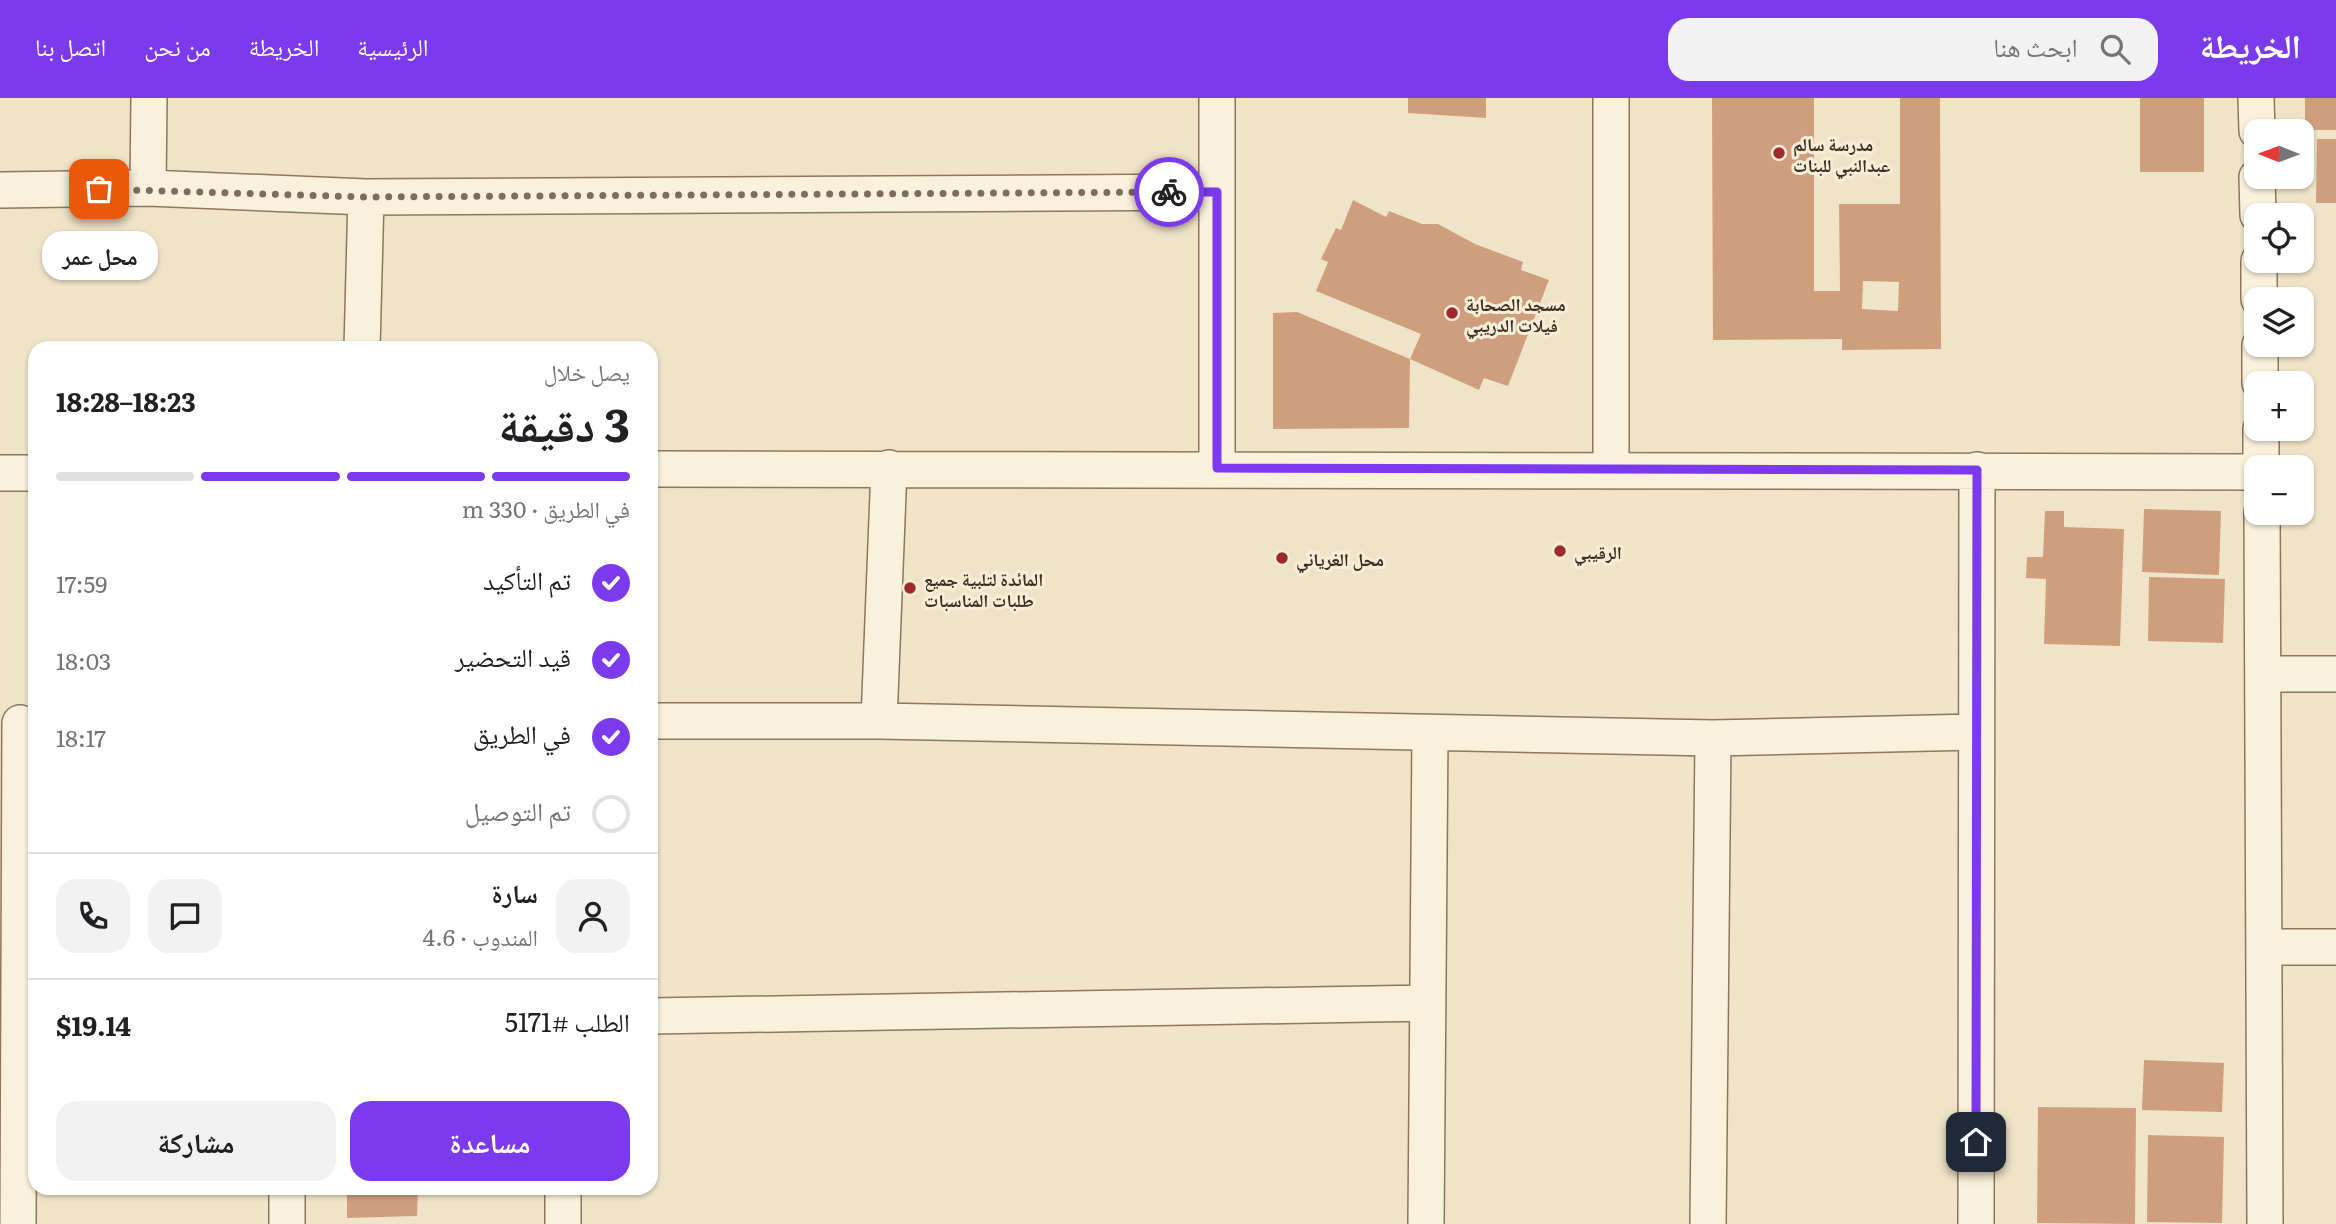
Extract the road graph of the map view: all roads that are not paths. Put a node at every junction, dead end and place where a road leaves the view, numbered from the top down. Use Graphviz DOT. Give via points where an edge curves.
graph roads {
  1 [pos="149,98"];
  2 [pos="1217,98"];
  3 [pos="1611,98"];
  4 [pos="2256,98"];
  5 [pos="2257,119"];
  6 [pos="148,188"];
  7 [pos="0,190"];
  8 [pos="1217,192"];
  9 [pos="366,197"];
  10 [pos="362,341"];
  11 [pos="889,468"];
  12 [pos="1217,468"];
  13 [pos="658,469"];
  14 [pos="1611,470"];
  15 [pos="1977,470"];
  16 [pos="2244,472"];
  17 [pos="0,473"];
  18 [pos="28,473"];
  19 [pos="2262,525"];
  20 [pos="2264,674"];
  21 [pos="2336,674"];
  22 [pos="658,721"];
  23 [pos="879,721"];
  24 [pos="18,723"];
  25 [pos="1976,732"];
  26 [pos="1430,734"];
  27 [pos="1713,738"];
  28 [pos="2265,947"];
  29 [pos="2336,947"];
  30 [pos="1428,1003"];
  31 [pos="658,1016"];
  32 [pos="287,1195"];
  33 [pos="563,1195"];
  34 [pos="18,1224"];
  35 [pos="287,1224"];
  36 [pos="563,1224"];
  37 [pos="1426,1224"];
  38 [pos="1708,1224"];
  39 [pos="1976,1224"];
  40 [pos="2265,1224"];
  1 -- 6 [label="street"];
  2 -- 8 [label="street"];
  3 -- 14 [label="street"];
  4 -- 5 [label="street"];
  6 -- 7 [label="street"];
  6 -- 9 [label="street"];
  8 -- 9 [label="street"];
  8 -- 12 [label="street"];
  9 -- 10 [label="street"];
  11 -- 12 [label="street"];
  11 -- 13 [label="street"];
  11 -- 23 [label="street"];
  12 -- 14 [label="street"];
  14 -- 15 [label="street"];
  15 -- 16 [label="street"];
  15 -- 25 [label="street"];
  17 -- 18 [label="street"];
  19 -- 20 [label="street"];
  20 -- 21 [label="street"];
  20 -- 28 [label="street"];
  22 -- 23 [label="street"];
  23 -- 26 [label="street"];
  24 -- 34 [label="street"];
  25 -- 27 [label="street"];
  25 -- 39 [label="street"];
  26 -- 27 [label="street"];
  26 -- 30 [label="street"];
  27 -- 38 [label="street"];
  28 -- 29 [label="street"];
  28 -- 40 [label="street"];
  30 -- 31 [label="street"];
  30 -- 37 [label="street"];
  32 -- 35 [label="street"];
  33 -- 36 [label="street"];
}
